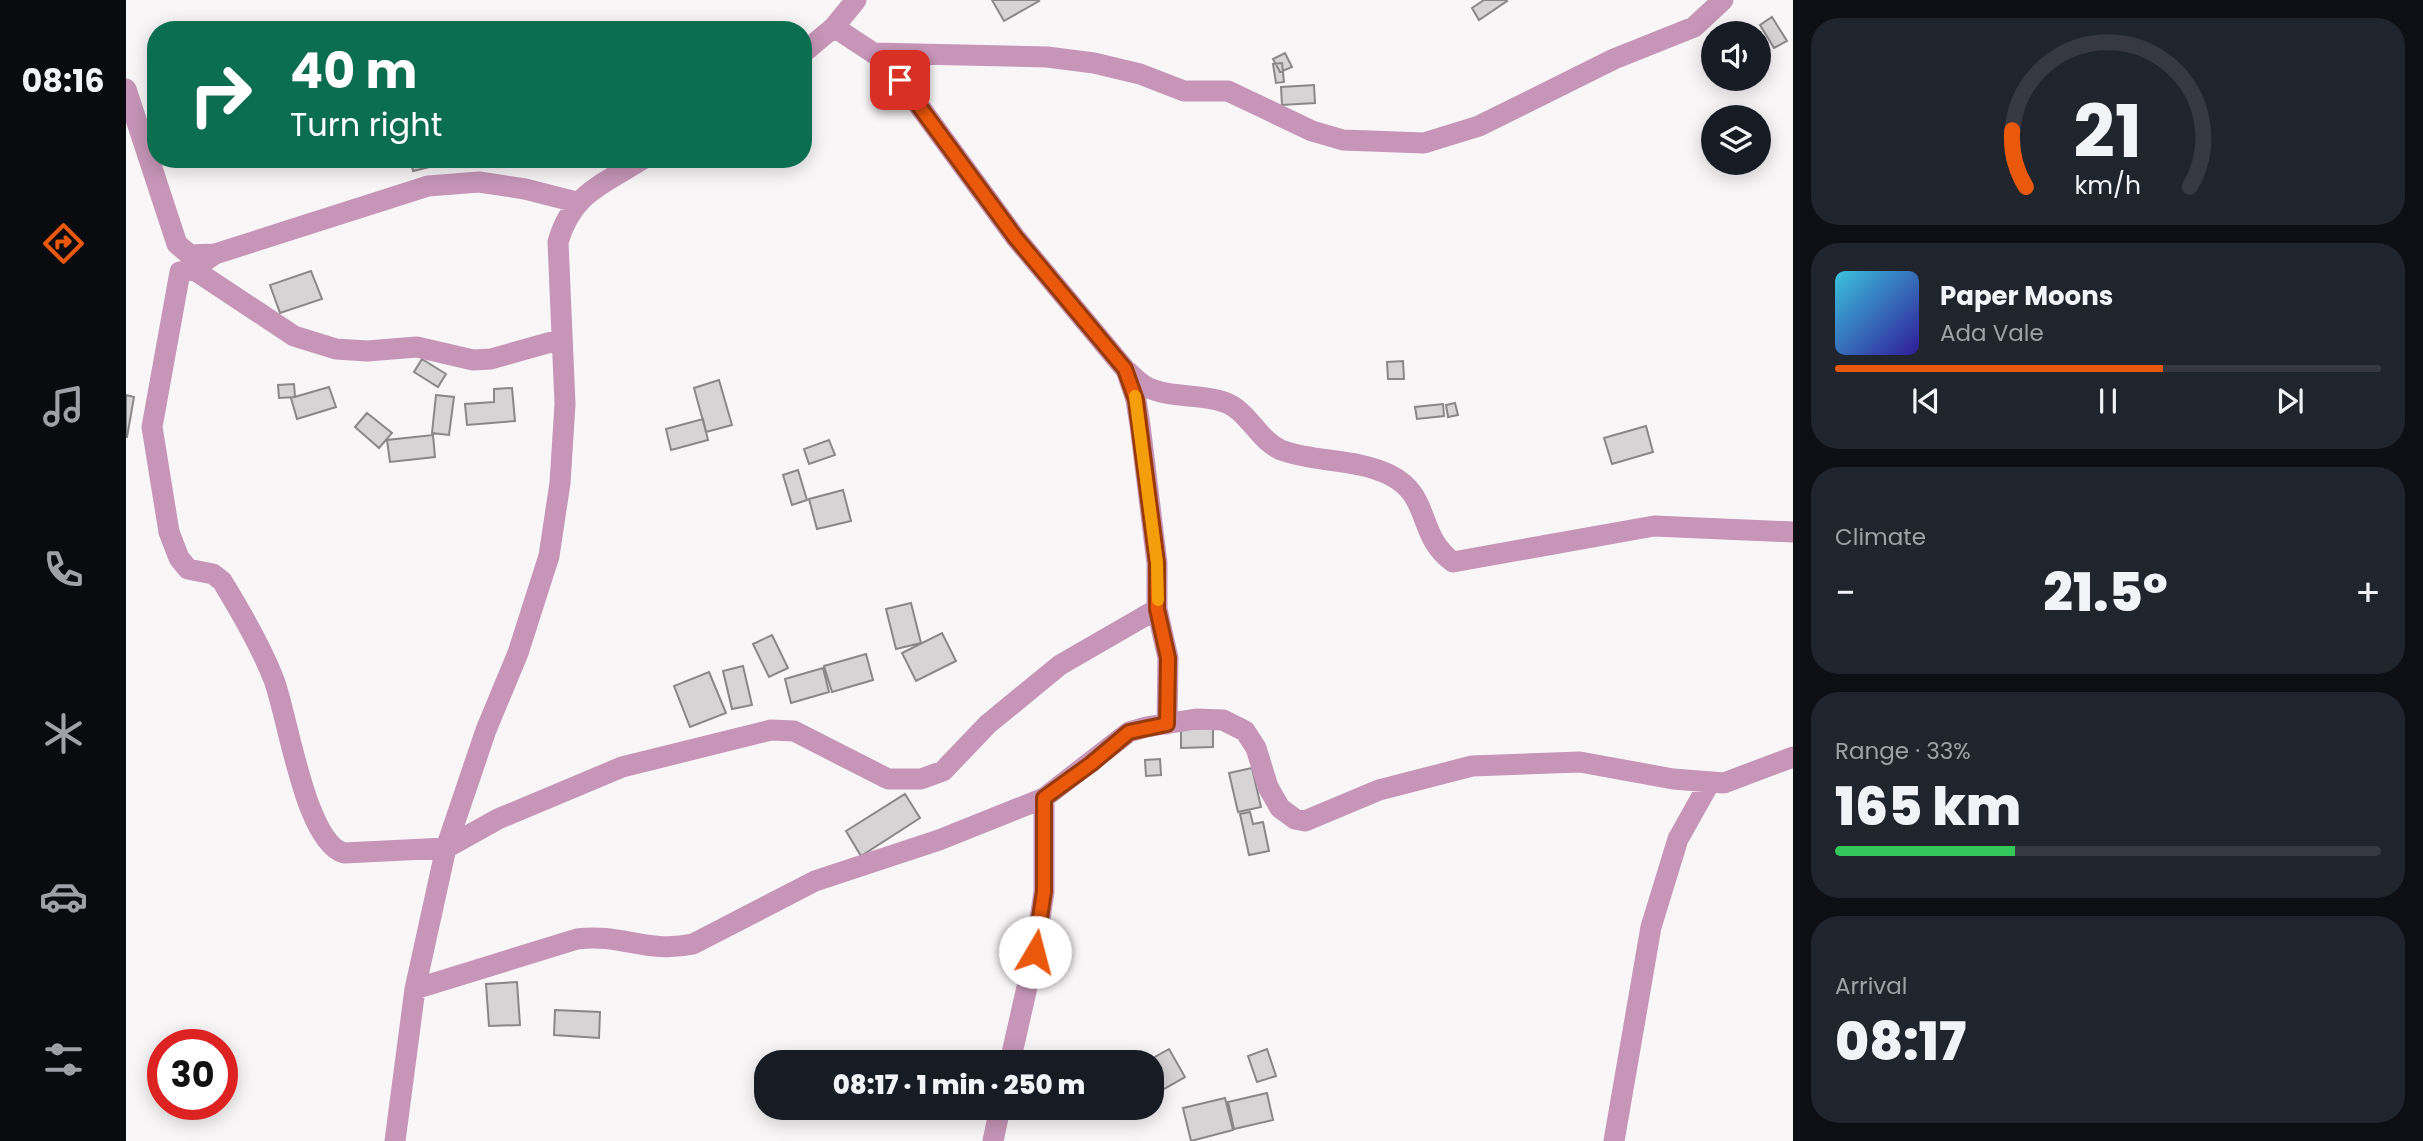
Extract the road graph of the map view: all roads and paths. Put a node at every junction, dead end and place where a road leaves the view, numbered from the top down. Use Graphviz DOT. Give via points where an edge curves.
graph roads {
  1 [pos="856,0"];
  2 [pos="1723,0"];
  3 [pos="834,27"];
  4 [pos="812,45"];
  5 [pos="874,53"];
  6 [pos="126,89"];
  7 [pos="147,153"];
  8 [pos="152,168"];
  9 [pos="629,168"];
  10 [pos="576,202"];
  11 [pos="215,254"];
  12 [pos="193,269"];
  13 [pos="562,339"];
  14 [pos="1125,369"];
  15 [pos="1793,532"];
  16 [pos="1157,609"];
  17 [pos="1167,724"];
  18 [pos="1793,757"];
  19 [pos="1710,782"];
  20 [pos="1044,798"];
  21 [pos="446,848"];
  22 [pos="415,989"];
  23 [pos="1013,1050"];
  24 [pos="997,1120"];
  25 [pos="395,1141"];
  26 [pos="993,1141"];
  27 [pos="1614,1141"];
  1 -- 3 [label="street"];
  2 -- 5 [label="street" via="1695,27 1614,59 1479,126 1424,143 1343,140 1312,131 1228,91 1184,91 1094,63 1047,57"];
  3 -- 4 [label="street"];
  3 -- 5 [label="street"];
  5 -- 14 [label="street" via="887,62 1015,237"];
  6 -- 7 [label="street"];
  8 -- 11 [label="street" via="177,244 190,255"];
  9 -- 10 [label="street"];
  10 -- 11 [label="street" via="479,182 428,186"];
  10 -- 13 [label="street" via="564,220 558,242"];
  11 -- 12 [label="street"];
  12 -- 13 [label="street" via="293,336 336,349 417,347 473,360"];
  12 -- 21 [label="street" via="180,272 152,427 169,531 179,558 188,569 213,574 222,581 263,656 298,772 328,845 344,853"];
  13 -- 21 [label="street" via="560,483 548,556 518,653"];
  14 -- 15 [label="street" via="1145,386 1161,392 1224,402 1277,449 1361,465 1404,483 1421,506 1428,535 1453,562 1654,526"];
  14 -- 16 [label="street" via="1140,425 1157,563"];
  16 -- 17 [label="street" via="1168,658"];
  16 -- 21 [label="street" via="1060,665 988,724 943,771 921,779 888,779 794,731 771,730 622,767 499,819"];
  17 -- 19 [label="street" via="1223,720 1245,731 1280,808 1305,821 1379,790 1472,766 1580,762"];
  17 -- 20 [label="street" via="1129,732"];
  18 -- 19 [label="street" via="1724,783"];
  19 -- 27 [label="street" via="1678,839 1651,927"];
  20 -- 22 [label="street" via="939,840 814,881 693,944 650,948 603,936 576,939"];
  20 -- 23 [label="street" via="1044,891"];
  21 -- 22 [label="street"];
  22 -- 25 [label="street"];
  24 -- 26 [label="street"];
}
